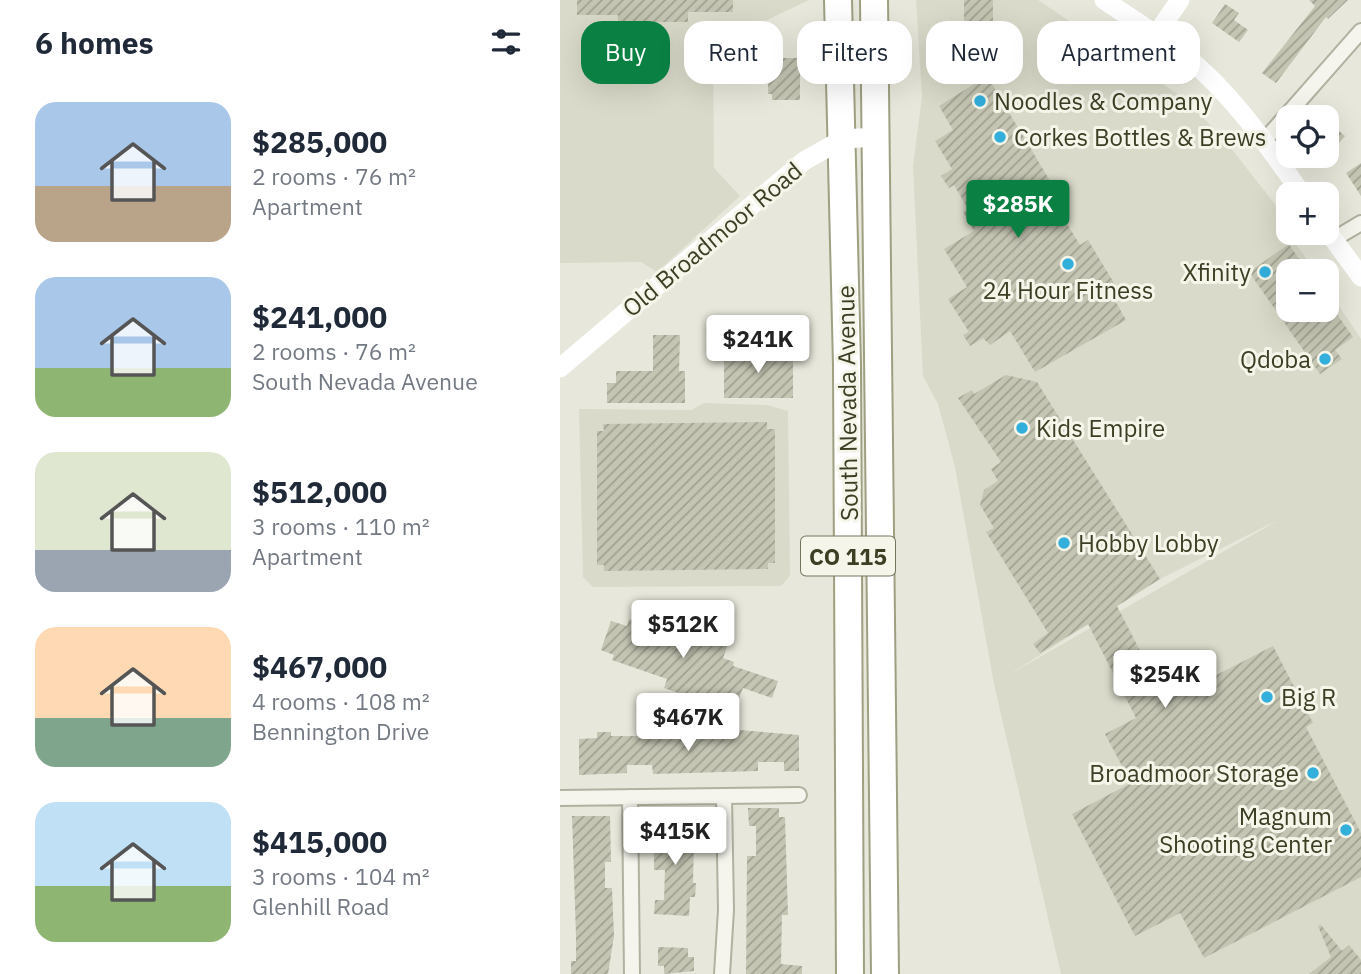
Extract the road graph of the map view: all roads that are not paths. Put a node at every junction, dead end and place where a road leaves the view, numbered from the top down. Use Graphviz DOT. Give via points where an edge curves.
graph roads {
  1 [pos="874,0"];
  2 [pos="1104,0"];
  3 [pos="1180,0"];
  4 [pos="838,2"];
  5 [pos="1134,21"];
  6 [pos="1165,21"];
  7 [pos="1361,31"];
  8 [pos="1200,70"];
  9 [pos="877,137"];
  10 [pos="843,139"];
  11 [pos="1265,141"];
  12 [pos="1294,182"];
  13 [pos="1361,223"];
  14 [pos="1339,231"];
  15 [pos="1338,245"];
  16 [pos="1361,277"];
  17 [pos="560,368"];
  18 [pos="799,795"];
  19 [pos="630,797"];
  20 [pos="724,797"];
  21 [pos="560,798"];
  22 [pos="632,974"];
  23 [pos="722,974"];
  24 [pos="850,974"];
  25 [pos="886,974"];
  1 -- 9 [label="highway, South Nevada Avenue / CO 115"];
  2 -- 5 [label="street"];
  3 -- 6 [label="street"];
  4 -- 10 [label="highway, South Nevada Avenue / CO 115"];
  7 -- 11 [label="street"];
  8 -- 11 [label="street"];
  9 -- 10 [label="street, Old Broadmoor Road"];
  9 -- 25 [label="highway, South Nevada Avenue / CO 115"];
  10 -- 17 [label="street, Old Broadmoor Road" via="804,160"];
  10 -- 24 [label="highway, South Nevada Avenue / CO 115"];
  11 -- 12 [label="street"];
  13 -- 14 [label="street"];
  15 -- 16 [label="street"];
  18 -- 20 [label="street"];
  19 -- 20 [label="street"];
  19 -- 21 [label="street"];
  19 -- 22 [label="street"];
  20 -- 23 [label="street"];
}
